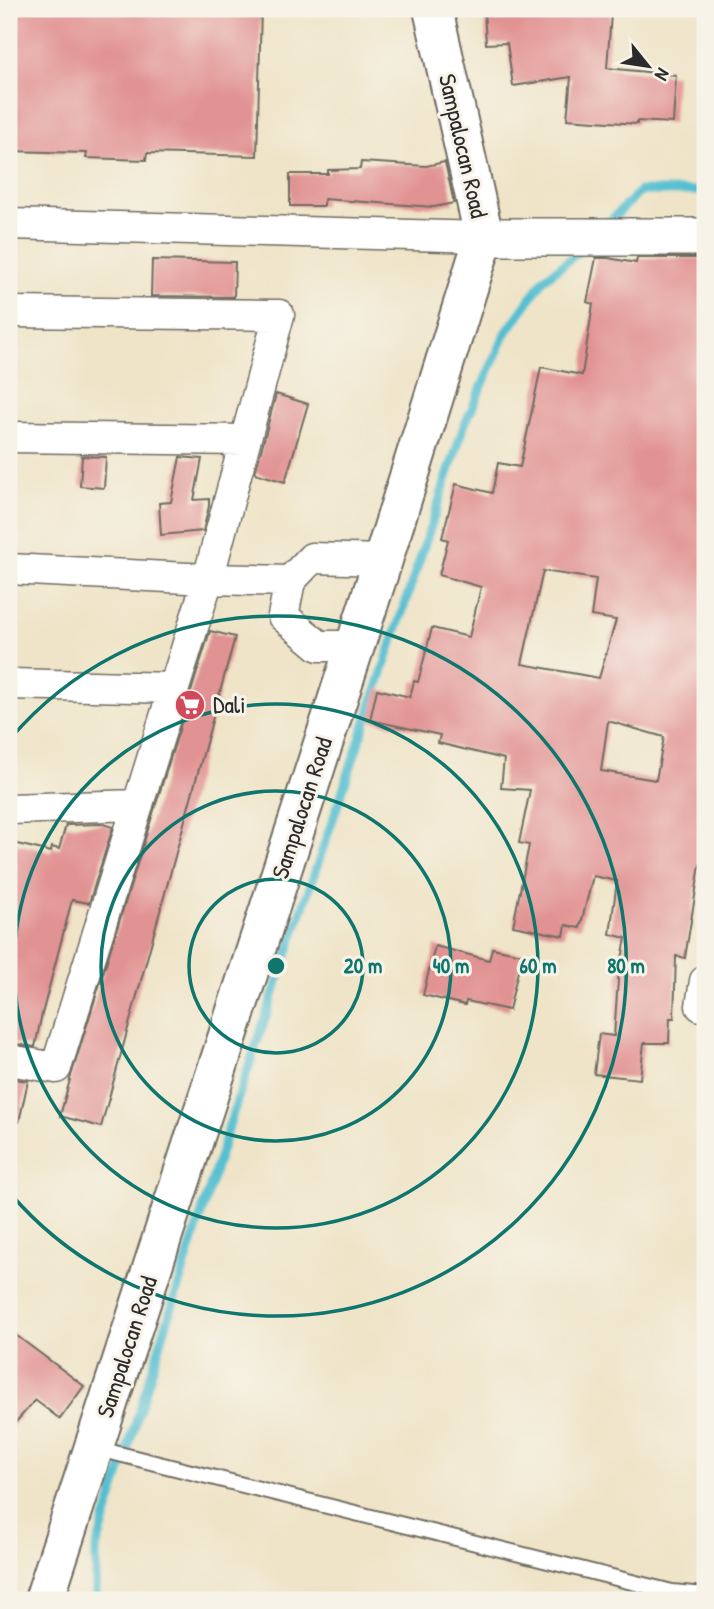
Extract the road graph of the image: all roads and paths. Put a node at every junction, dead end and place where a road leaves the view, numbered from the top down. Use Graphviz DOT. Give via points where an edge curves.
graph roads {
  1 [pos="433,9"];
  2 [pos="9,224"];
  3 [pos="484,237"];
  4 [pos="705,237"];
  5 [pos="9,312"];
  6 [pos="9,437"];
  7 [pos="245,440"];
  8 [pos="383,560"];
  9 [pos="9,569"];
  10 [pos="208,579"];
  11 [pos="290,581"];
  12 [pos="355,646"];
  13 [pos="9,684"];
  14 [pos="174,688"];
  15 [pos="138,805"];
  16 [pos="9,808"];
  17 [pos="9,1060"];
  18 [pos="94,1448"];
  19 [pos="705,1595"];
  20 [pos="44,1600"];
  1 -- 3 [label="main road, Sampalocan Road"];
  2 -- 3 [label="street"];
  3 -- 4 [label="street"];
  3 -- 8 [label="main road, Sampalocan Road"];
  5 -- 7 [label="street" via="279,315"];
  6 -- 7 [label="street"];
  7 -- 10 [label="street"];
  8 -- 11 [label="street" via="312,558"];
  8 -- 12 [label="main road, Sampalocan Road"];
  9 -- 10 [label="street"];
  10 -- 11 [label="street"];
  10 -- 14 [label="street"];
  11 -- 12 [label="street" via="283,616 319,646"];
  12 -- 18 [label="main road, Sampalocan Road"];
  13 -- 14 [label="street"];
  14 -- 15 [label="street"];
  15 -- 16 [label="street"];
  15 -- 17 [label="street" via="56,1068"];
  18 -- 19 [label="lane" via="672,1592"];
  18 -- 20 [label="main road, Sampalocan Road"];
}
